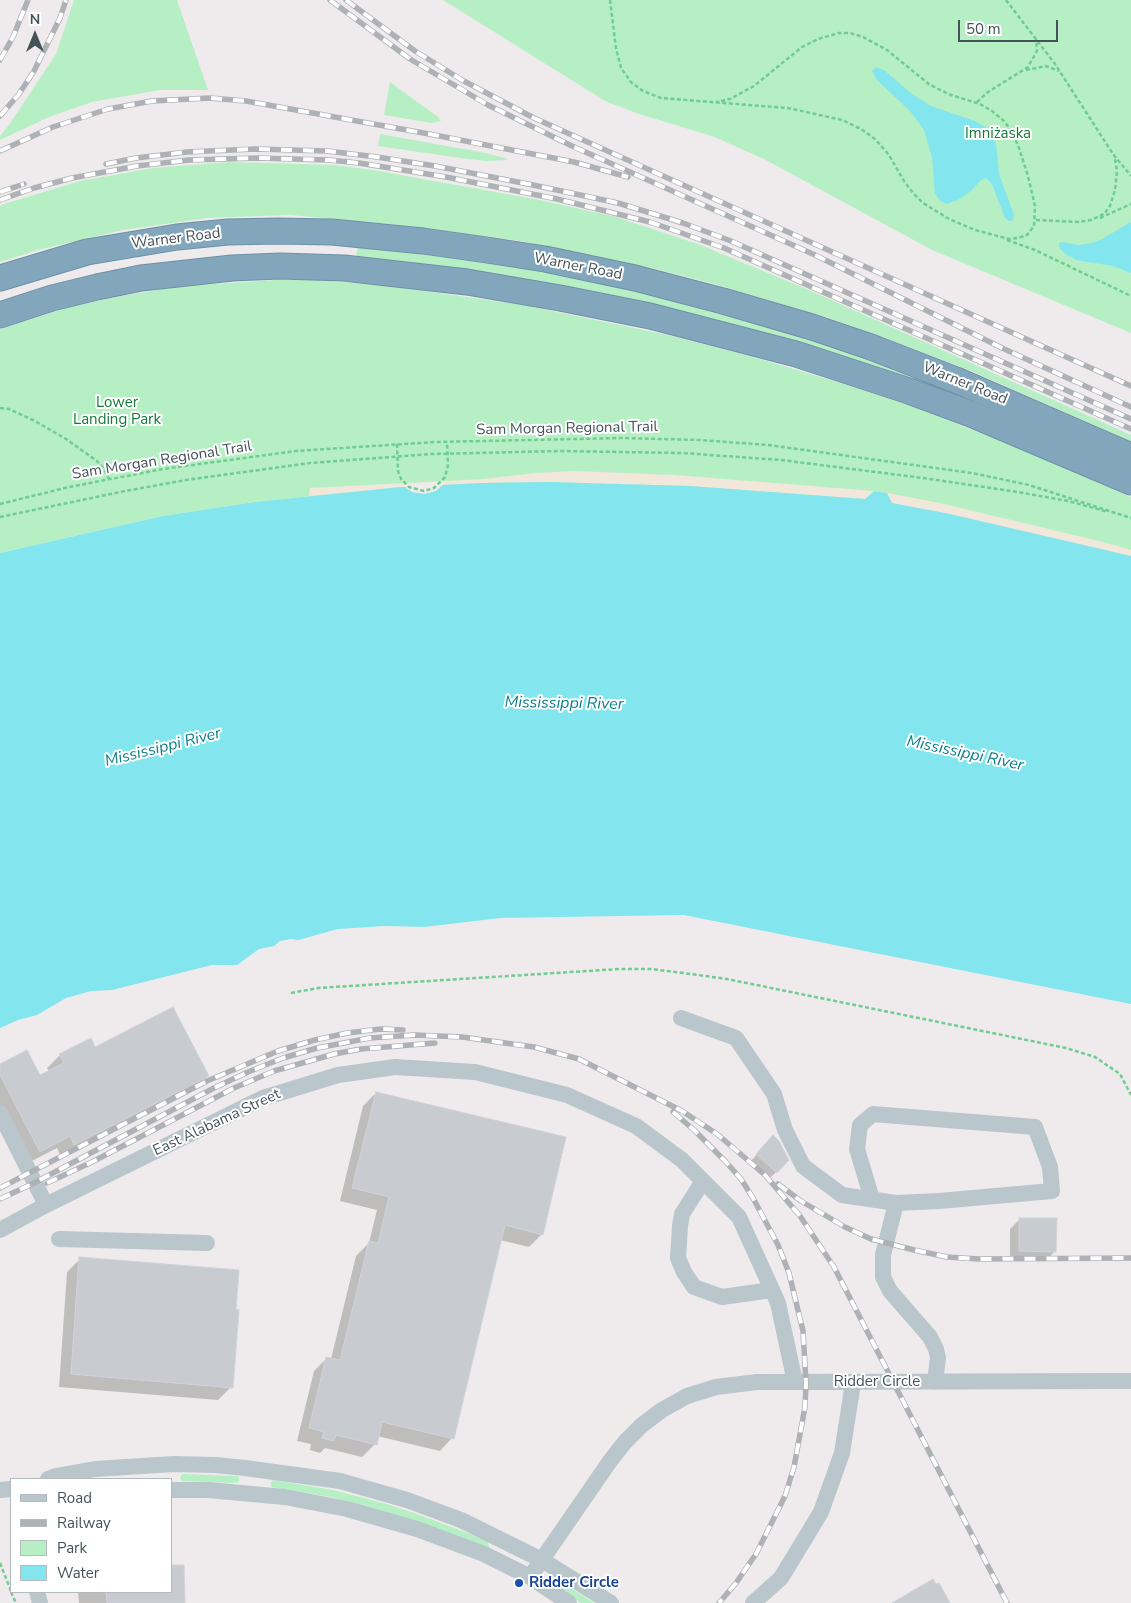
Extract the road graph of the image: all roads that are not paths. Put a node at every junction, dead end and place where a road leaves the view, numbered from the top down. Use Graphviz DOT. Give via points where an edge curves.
graph roads {
  1 [pos="0,278"];
  2 [pos="0,315"];
  3 [pos="1131,456"];
  4 [pos="1131,482"];
  5 [pos="681,1018"];
  6 [pos="0,1113"];
  7 [pos="703,1181"];
  8 [pos="872,1199"];
  9 [pos="896,1203"];
  10 [pos="46,1205"];
  11 [pos="0,1230"];
  12 [pos="59,1239"];
  13 [pos="208,1243"];
  14 [pos="772,1290"];
  15 [pos="1131,1381"];
  16 [pos="794,1382"];
  17 [pos="852,1382"];
  18 [pos="935,1382"];
  19 [pos="51,1478"];
  20 [pos="172,1490"];
  21 [pos="542,1560"];
  22 [pos="530,1577"];
  23 [pos="569,1603"];
  24 [pos="611,1603"];
  25 [pos="753,1603"];
  1 -- 3 [label="highway, Warner Road" via="87,252 228,232 363,234 506,253 666,286 812,327 970,385"];
  2 -- 4 [label="highway, Warner Road" via="52,298 141,278 232,268 344,268 467,282 620,310 796,354 956,408"];
  5 -- 8 [label="street" via="736,1038 774,1094 785,1130 803,1166 842,1194"];
  6 -- 10 [label="street"];
  7 -- 10 [label="street, East Alabama Street" via="682,1160 636,1126 567,1095 475,1072 396,1067 338,1075 263,1098"];
  7 -- 14 [label="street, East Alabama Street" via="739,1216"];
  7 -- 14 [label="street" via="682,1214 678,1258 684,1272 694,1287 722,1297"];
  8 -- 9 [label="street"];
  8 -- 9 [label="street" via="857,1149 860,1125 873,1114 1036,1127 1050,1167 1052,1191"];
  9 -- 18 [label="street" via="884,1249 883,1277 890,1291 930,1337 936,1349"];
  10 -- 11 [label="street, East Alabama Street"];
  12 -- 13 [label="street"];
  14 -- 16 [label="street, East Alabama Street" via="778,1303"];
  15 -- 18 [label="street, Ridder Circle"];
  16 -- 17 [label="street, Ridder Circle"];
  16 -- 21 [label="street, Ridder Circle" via="750,1382 716,1387 687,1396 662,1410 625,1442"];
  17 -- 18 [label="street, Ridder Circle"];
  17 -- 25 [label="street" via="842,1454 821,1512 781,1578"];
  19 -- 21 [label="street" via="95,1469 174,1464 275,1471 340,1481 408,1500 461,1520"];
  20 -- 22 [label="street" via="285,1497 347,1509 417,1529 484,1554"];
  21 -- 22 [label="street, Ridder Circle"];
  21 -- 24 [label="street"];
  22 -- 23 [label="street"];
}
